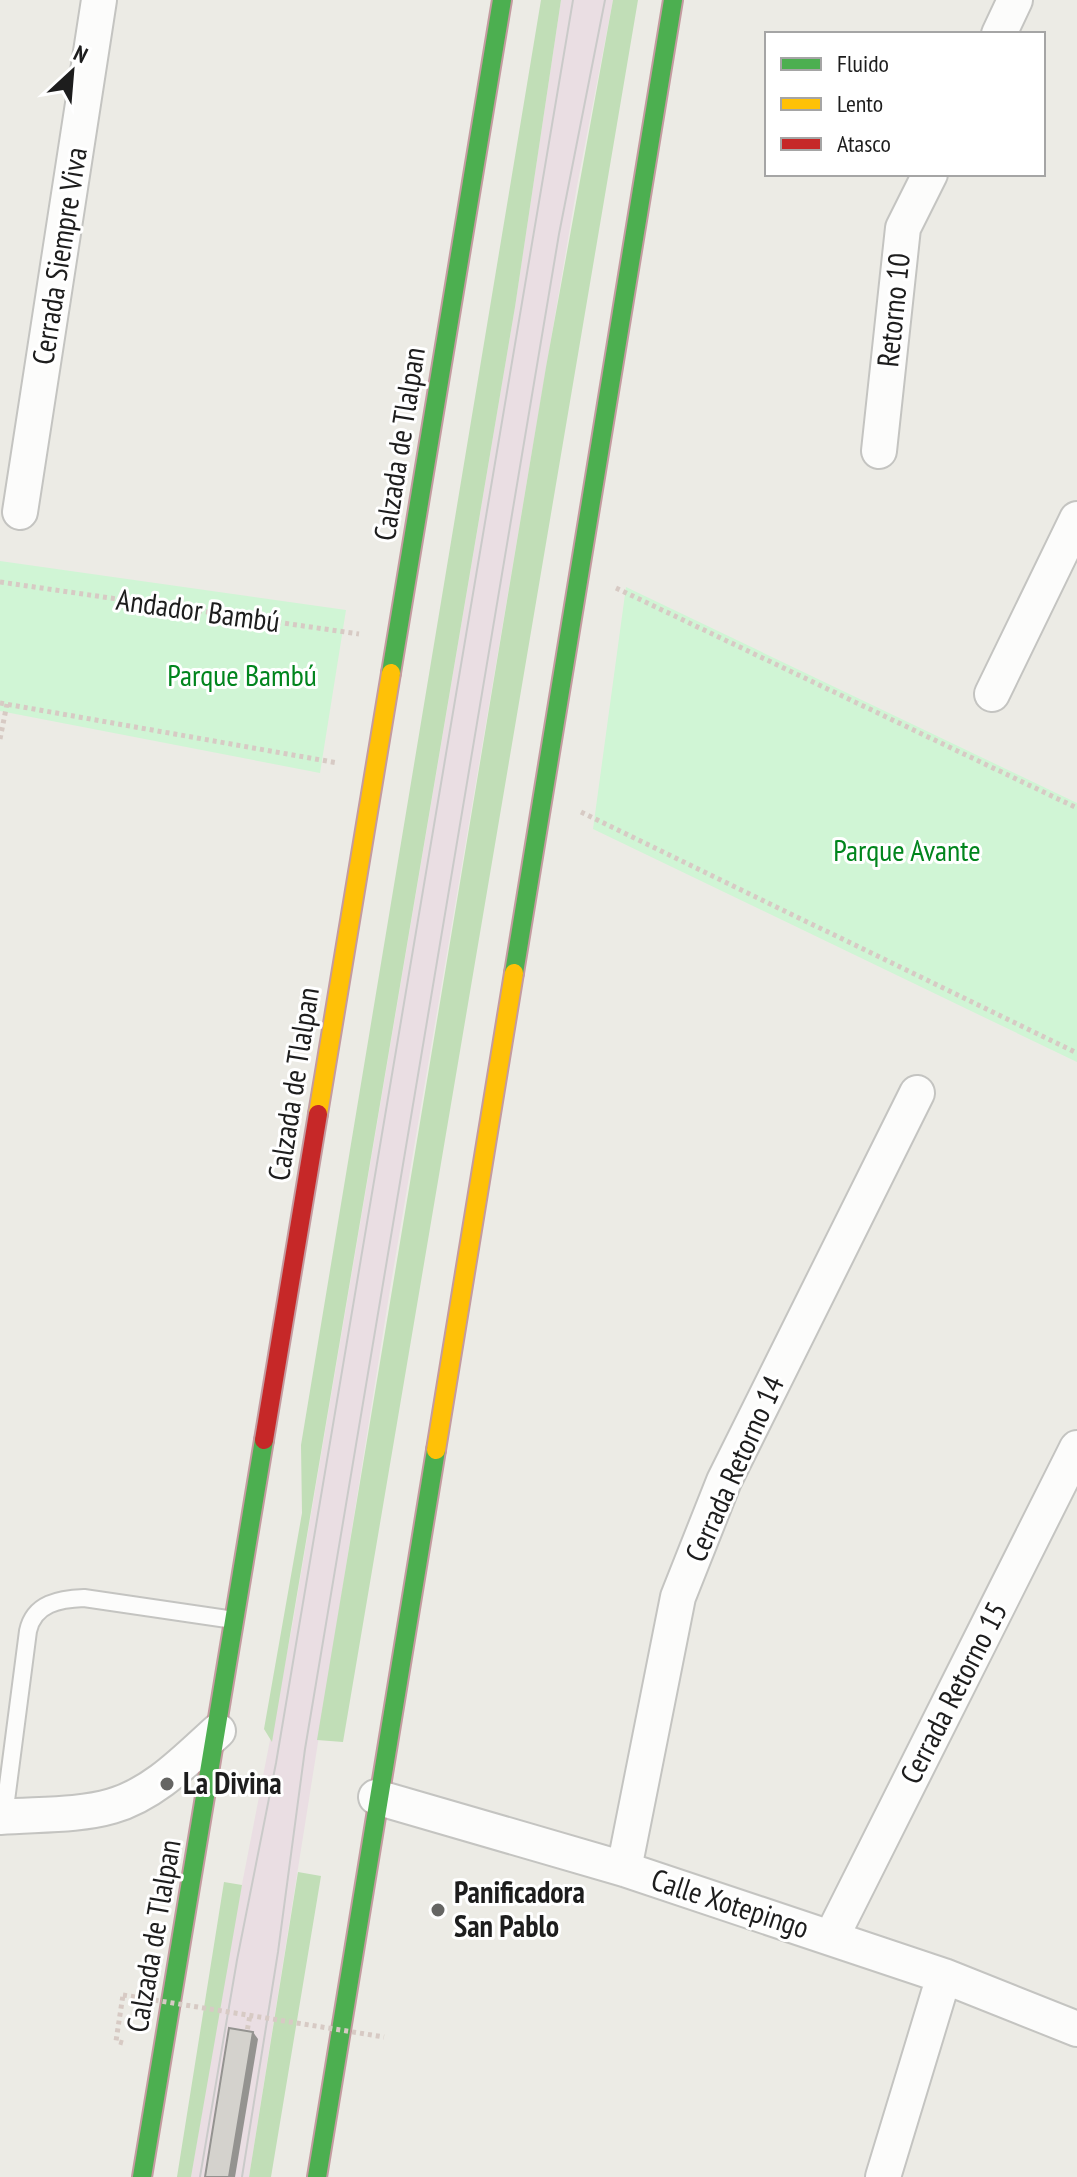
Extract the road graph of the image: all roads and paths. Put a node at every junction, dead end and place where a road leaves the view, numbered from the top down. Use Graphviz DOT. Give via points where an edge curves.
graph roads {
  1 [pos="99,0"];
  2 [pos="502,0"];
  3 [pos="673,0"];
  4 [pos="1015,0"];
  5 [pos="1000,32"];
  6 [pos="929,176"];
  7 [pos="879,451"];
  8 [pos="20,512"];
  9 [pos="1077,519"];
  10 [pos="579,570"];
  11 [pos="0,582"];
  12 [pos="396,639"];
  13 [pos="992,694"];
  14 [pos="3,703"];
  15 [pos="0,739"];
  16 [pos="374,770"];
  17 [pos="542,793"];
  18 [pos="1077,808"];
  19 [pos="1077,1053"];
  20 [pos="917,1093"];
  21 [pos="1077,1448"];
  22 [pos="236,1620"];
  23 [pos="218,1731"];
  24 [pos="376,1797"];
  25 [pos="2,1816"];
  26 [pos="624,1869"];
  27 [pos="831,1938"];
  28 [pos="944,1976"];
  29 [pos="250,2015"];
  30 [pos="1076,2026"];
  31 [pos="384,2037"];
  32 [pos="116,2041"];
  33 [pos="244,2048"];
  34 [pos="142,2177"];
  35 [pos="317,2177"];
  36 [pos="883,2177"];
  1 -- 8 [label="street, Cerrada Siempre Viva"];
  2 -- 12 [label="highway, Calzada de Tlalpan"];
  3 -- 10 [label="highway"];
  4 -- 5 [label="street"];
  6 -- 7 [label="street, Retorno 10" via="903,228"];
  9 -- 13 [label="street"];
  10 -- 17 [label="highway"];
  10 -- 18 [label="path"];
  11 -- 12 [label="path, Andador Bambú"];
  12 -- 16 [label="highway, Calzada de Tlalpan"];
  14 -- 15 [label="path"];
  14 -- 16 [label="path"];
  16 -- 22 [label="highway, Calzada de Tlalpan"];
  17 -- 19 [label="path"];
  17 -- 24 [label="highway"];
  20 -- 26 [label="street, Cerrada Retorno 14" via="724,1481 678,1597"];
  21 -- 27 [label="street, Cerrada Retorno 15"];
  22 -- 23 [label="highway, Calzada de Tlalpan"];
  22 -- 25 [label="lane" via="84,1598 62,1599 42,1608 28,1631"];
  23 -- 25 [label="street" via="129,1800 109,1807"];
  23 -- 34 [label="highway, Calzada de Tlalpan"];
  24 -- 26 [label="street, Calle Xotepingo"];
  24 -- 35 [label="highway"];
  26 -- 27 [label="street, Calle Xotepingo"];
  27 -- 28 [label="street, Calle Xotepingo"];
  28 -- 30 [label="street, Calle Xotepingo"];
  28 -- 36 [label="street"];
  29 -- 31 [label="path, bridge"];
  29 -- 32 [label="path, bridge" via="123,1995"];
  29 -- 33 [label="path, bridge"];
}
